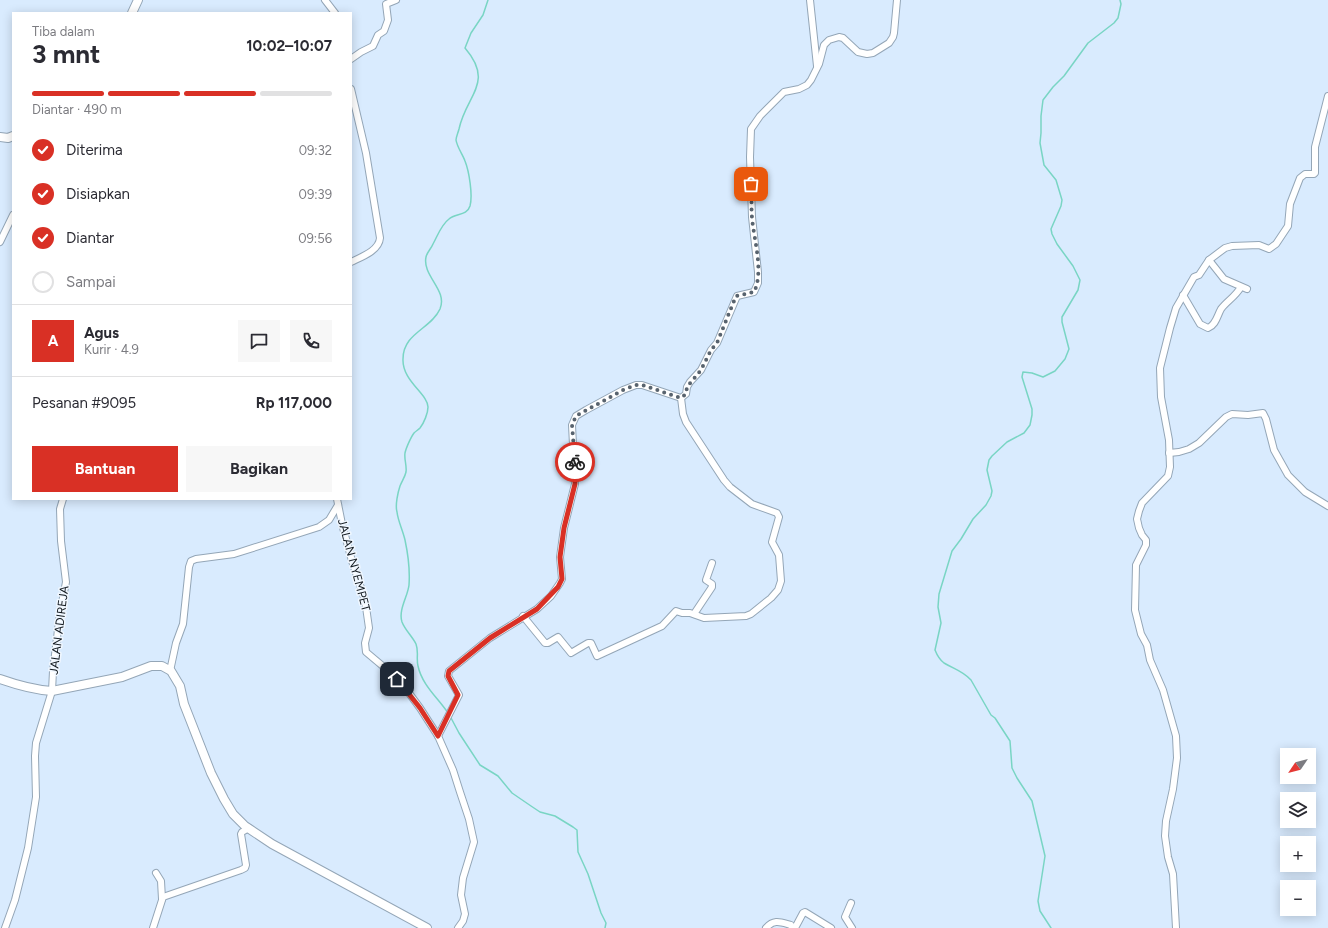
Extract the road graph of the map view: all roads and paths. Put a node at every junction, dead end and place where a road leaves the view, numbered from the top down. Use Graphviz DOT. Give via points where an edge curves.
graph roads {
  1 [pos="138,0"];
  2 [pos="325,0"];
  3 [pos="396,0"];
  4 [pos="810,0"];
  5 [pos="897,0"];
  6 [pos="132,12"];
  7 [pos="334,12"];
  8 [pos="352,58"];
  9 [pos="817,67"];
  10 [pos="352,93"];
  11 [pos="1328,96"];
  12 [pos="12,136"];
  13 [pos="0,137"];
  14 [pos="12,217"];
  15 [pos="0,242"];
  16 [pos="1209,260"];
  17 [pos="352,261"];
  18 [pos="1183,295"];
  19 [pos="681,398"];
  20 [pos="1169,453"];
  21 [pos="64,500"];
  22 [pos="338,502"];
  23 [pos="1328,506"];
  24 [pos="712,563"];
  25 [pos="694,614"];
  26 [pos="523,616"];
  27 [pos="170,671"];
  28 [pos="0,679"];
  29 [pos="52,690"];
  30 [pos="438,736"];
  31 [pos="249,828"];
  32 [pos="156,873"];
  33 [pos="162,898"];
  34 [pos="851,904"];
  35 [pos="5,928"];
  36 [pos="153,928"];
  37 [pos="427,928"];
  38 [pos="458,928"];
  39 [pos="766,928"];
  40 [pos="794,928"];
  41 [pos="831,928"];
  42 [pos="852,928"];
  43 [pos="1176,928"];
  1 -- 6 [label="street"];
  2 -- 7 [label="street"];
  3 -- 8 [label="street" via="386,4 387,22 374,45"];
  4 -- 9 [label="street"];
  5 -- 9 [label="street" via="892,40 873,53 867,54 858,52 843,38 834,38 826,42"];
  9 -- 19 [label="street" via="807,85 784,92 751,129 752,217 758,283 754,292 736,296 717,343"];
  10 -- 17 [label="street" via="366,153 380,238 375,248"];
  11 -- 16 [label="street" via="1315,147 1315,173 1305,174 1300,178 1290,204 1288,226 1276,244 1269,249 1260,245 1232,246"];
  12 -- 13 [label="street"];
  14 -- 15 [label="street"];
  16 -- 18 [label="street"];
  16 -- 18 [label="street" via="1224,279 1244,288 1222,308 1208,328 1200,324"];
  18 -- 20 [label="street" via="1176,308 1160,368 1161,397"];
  19 -- 25 [label="street" via="686,422 726,483 748,501 777,513 779,517 772,542 779,555 781,581 772,598 748,615 704,618"];
  19 -- 26 [label="street" via="636,385 576,416 572,425 575,484 560,557 562,579 551,596 537,609"];
  20 -- 23 [label="street" via="1189,449 1199,443 1232,414 1263,413 1274,450 1288,475 1305,492"];
  20 -- 43 [label="street" via="1168,476 1142,503 1137,519 1146,545 1136,565 1135,610 1139,629 1163,690 1176,736 1174,789 1165,836 1173,874"];
  21 -- 29 [label="street, JALAN ADIREJA" via="60,509 66,582"];
  22 -- 27 [label="street" via="328,520 319,527 234,554 192,561 189,567 183,624"];
  22 -- 30 [label="street, JALAN NYEMPET" via="352,561 365,600 369,628 365,643 366,652 403,685"];
  24 -- 25 [label="street" via="706,580 712,586"];
  25 -- 26 [label="street" via="676,611 662,626 597,656 591,643 571,653 558,637 545,643"];
  26 -- 30 [label="street" via="490,638 449,671 448,676 458,695"];
  27 -- 29 [label="street" via="162,666 151,666 122,677"];
  27 -- 31 [label="street" via="180,686 184,704 224,800 233,814"];
  28 -- 29 [label="street"];
  29 -- 35 [label="street, JALAN ADIREJA" via="36,743 36,797 28,848 16,900"];
  30 -- 38 [label="street, JALAN NYEMPET" via="453,770 474,842 463,878 461,895 465,914"];
  31 -- 33 [label="street" via="241,834 246,865 243,869"];
  31 -- 37 [label="street" via="272,844"];
  32 -- 33 [label="street" via="161,880"];
  33 -- 36 [label="street"];
  34 -- 42 [label="street" via="845,918"];
  39 -- 40 [label="street" via="775,921"];
  40 -- 41 [label="street" via="805,912"];
}
